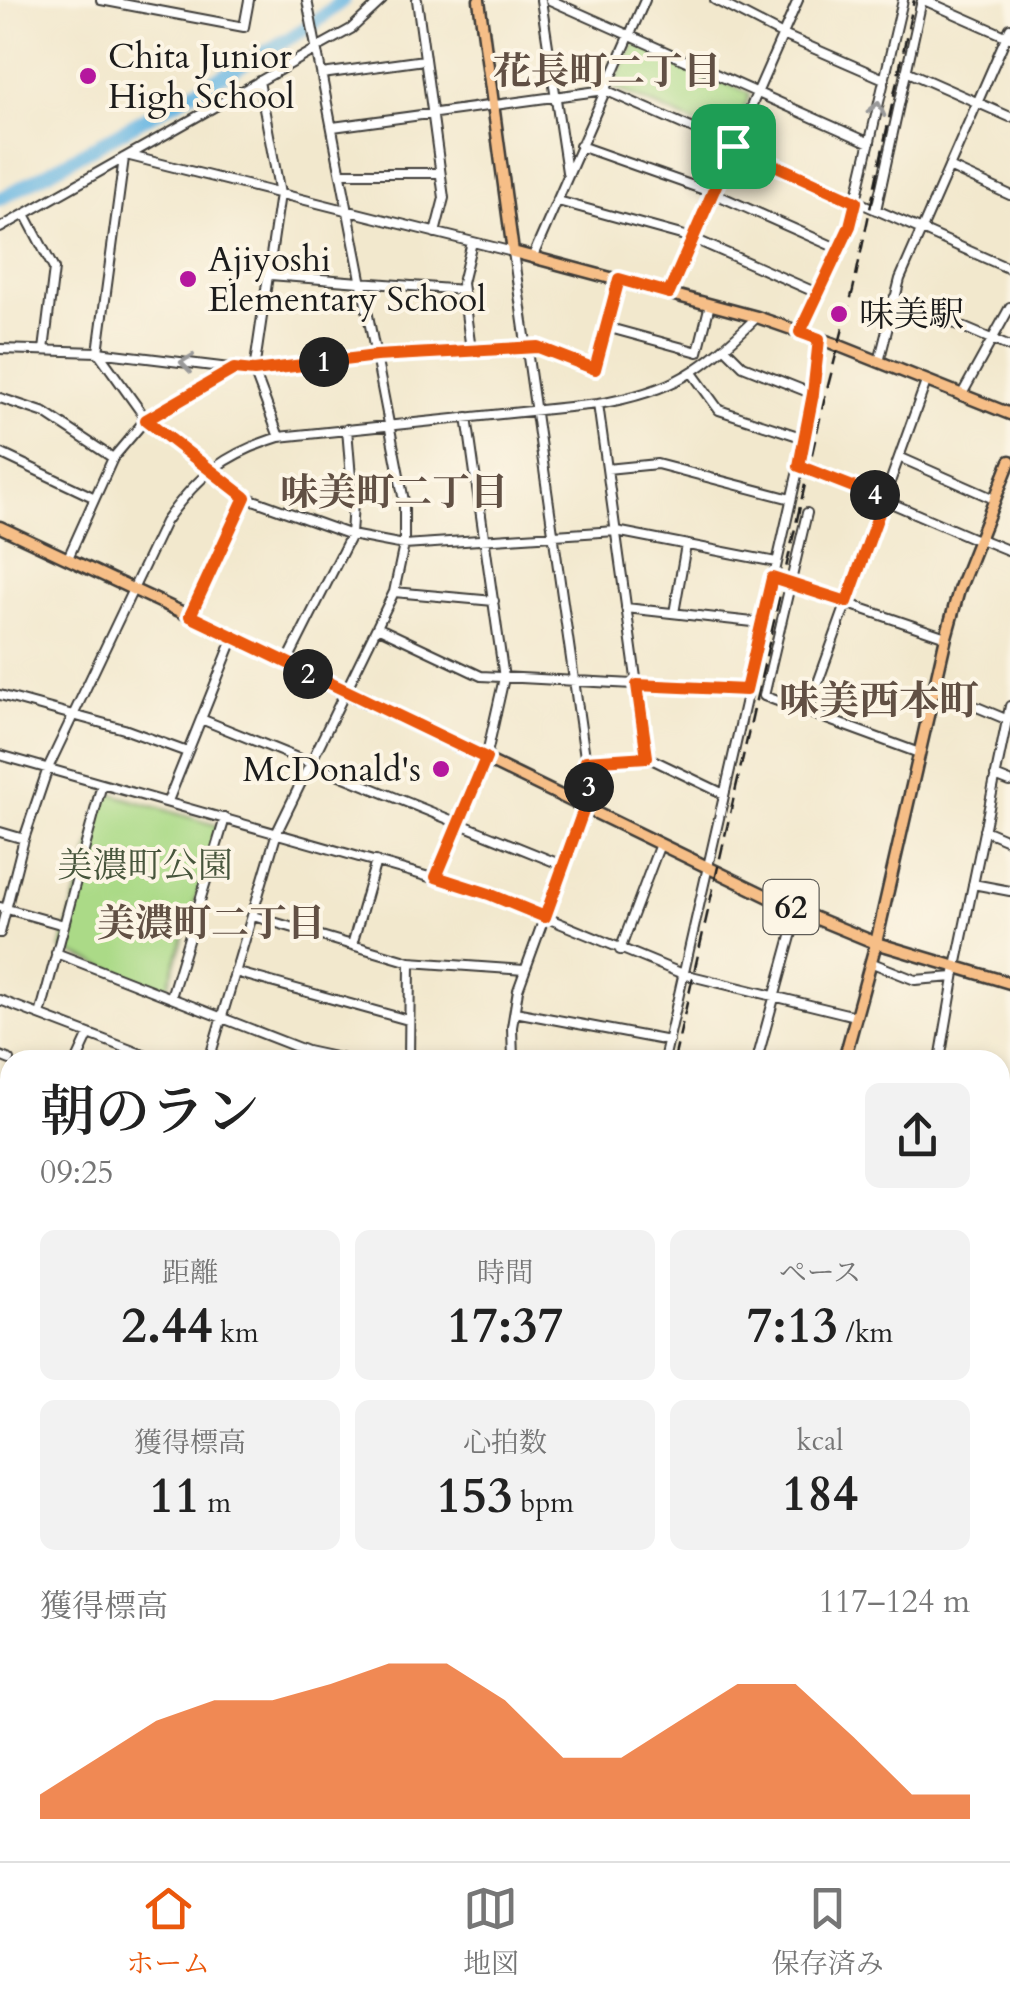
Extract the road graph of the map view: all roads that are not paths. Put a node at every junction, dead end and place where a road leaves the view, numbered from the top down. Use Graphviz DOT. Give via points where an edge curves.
graph roads {
  1 [pos="101,0"];
  2 [pos="249,0"];
  3 [pos="382,0"];
  4 [pos="417,0"];
  5 [pos="478,0"];
  6 [pos="541,0"];
  7 [pos="550,0"];
  8 [pos="645,0"];
  9 [pos="715,0"];
  10 [pos="798,0"];
  11 [pos="903,0"];
  12 [pos="923,0"];
  13 [pos="147,4"];
  14 [pos="307,4"];
  15 [pos="1009,34"];
  16 [pos="784,35"];
  17 [pos="630,36"];
  18 [pos="318,41"];
  19 [pos="312,51"];
  20 [pos="424,60"];
  21 [pos="906,71"];
  22 [pos="322,74"];
  23 [pos="884,79"];
  24 [pos="259,80"];
  25 [pos="605,90"];
  26 [pos="757,92"];
  27 [pos="554,95"];
  28 [pos="977,102"];
  29 [pos="493,104"];
  30 [pos="432,112"];
  31 [pos="1010,117"];
  32 [pos="333,126"];
  33 [pos="870,143"];
  34 [pos="580,146"];
  35 [pos="733,146"];
  36 [pos="127,157"];
  37 [pos="948,167"];
  38 [pos="342,173"];
  39 [pos="440,173"];
  40 [pos="568,176"];
  41 [pos="713,193"];
  42 [pos="280,194"];
  43 [pos="1010,195"];
  44 [pos="558,201"];
  45 [pos="856,202"];
  46 [pos="876,210"];
  47 [pos="348,211"];
  48 [pos="26,214"];
  49 [pos="0,228"];
  50 [pos="921,230"];
  51 [pos="435,232"];
  52 [pos="692,238"];
  53 [pos="472,242"];
  54 [pos="839,249"];
  55 [pos="513,252"];
  56 [pos="533,256"];
  57 [pos="1010,269"];
  58 [pos="270,276"];
  59 [pos="619,279"];
  60 [pos="363,283"];
  61 [pos="463,290"];
  62 [pos="669,293"];
  63 [pos="817,294"];
  64 [pos="894,298"];
  65 [pos="710,304"];
  66 [pos="1010,307"];
  67 [pos="756,317"];
  68 [pos="606,327"];
  69 [pos="800,332"];
  70 [pos="819,339"];
  71 [pos="992,340"];
  72 [pos="0,348"];
  73 [pos="528,348"];
  74 [pos="725,348"];
  75 [pos="1010,348"];
  76 [pos="44,350"];
  77 [pos="471,350"];
  78 [pos="98,352"];
  79 [pos="698,352"];
  80 [pos="376,356"];
  81 [pos="879,362"];
  82 [pos="706,364"];
  83 [pos="234,369"];
  84 [pos="254,371"];
  85 [pos="692,374"];
  86 [pos="926,382"];
  87 [pos="813,394"];
  88 [pos="961,396"];
  89 [pos="0,398"];
  90 [pos="598,404"];
  91 [pos="536,410"];
  92 [pos="1010,414"];
  93 [pos="467,417"];
  94 [pos="146,420"];
  95 [pos="391,424"];
  96 [pos="347,429"];
  97 [pos="279,437"];
  98 [pos="804,438"];
  99 [pos="0,453"];
  100 [pos="114,458"];
  101 [pos="899,458"];
  102 [pos="1010,462"];
  103 [pos="799,466"];
  104 [pos="210,469"];
  105 [pos="607,470"];
  106 [pos="245,497"];
  107 [pos="96,498"];
  108 [pos="792,499"];
  109 [pos="884,499"];
  110 [pos="994,499"];
  111 [pos="807,513"];
  112 [pos="0,527"];
  113 [pos="616,531"];
  114 [pos="350,535"];
  115 [pos="553,536"];
  116 [pos="978,539"];
  117 [pos="486,540"];
  118 [pos="404,545"];
  119 [pos="686,545"];
  120 [pos="1010,551"];
  121 [pos="68,558"];
  122 [pos="776,562"];
  123 [pos="772,578"];
  124 [pos="792,583"];
  125 [pos="134,589"];
  126 [pos="394,592"];
  127 [pos="494,601"];
  128 [pos="847,602"];
  129 [pos="626,608"];
  130 [pos="674,614"];
  131 [pos="190,616"];
  132 [pos="762,623"];
  133 [pos="376,627"];
  134 [pos="946,636"];
  135 [pos="234,637"];
  136 [pos="286,664"];
  137 [pos="504,678"];
  138 [pos="574,682"];
  139 [pos="637,685"];
  140 [pos="934,689"];
  141 [pos="746,690"];
  142 [pos="344,692"];
  143 [pos="0,695"];
  144 [pos="1010,706"];
  145 [pos="807,713"];
  146 [pos="74,715"];
  147 [pos="201,719"];
  148 [pos="1009,721"];
  149 [pos="187,752"];
  150 [pos="919,754"];
  151 [pos="0,755"];
  152 [pos="647,757"];
  153 [pos="486,758"];
  154 [pos="586,761"];
  155 [pos="310,763"];
  156 [pos="48,768"];
  157 [pos="995,776"];
  158 [pos="1010,782"];
  159 [pos="102,784"];
  160 [pos="724,794"];
  161 [pos="168,802"];
  162 [pos="584,807"];
  163 [pos="225,818"];
  164 [pos="459,822"];
  165 [pos="984,830"];
  166 [pos="0,832"];
  167 [pos="277,832"];
  168 [pos="24,839"];
  169 [pos="1010,841"];
  170 [pos="660,844"];
  171 [pos="376,860"];
  172 [pos="562,865"];
  173 [pos="708,868"];
  174 [pos="436,877"];
  175 [pos="973,884"];
  176 [pos="1010,891"];
  177 [pos="3,908"];
  178 [pos="798,911"];
  179 [pos="253,916"];
  180 [pos="545,917"];
  181 [pos="64,925"];
  182 [pos="0,932"];
  183 [pos="876,943"];
  184 [pos="352,945"];
  185 [pos="620,950"];
  186 [pos="56,954"];
  187 [pos="410,962"];
  188 [pos="870,962"];
  189 [pos="524,970"];
  190 [pos="235,972"];
  191 [pos="955,972"];
  192 [pos="683,974"];
  193 [pos="1010,983"];
  194 [pos="774,997"];
  195 [pos="171,998"];
  196 [pos="0,1000"];
  197 [pos="515,1012"];
  198 [pos="40,1015"];
  199 [pos="855,1016"];
  200 [pos="222,1017"];
  201 [pos="408,1020"];
  202 [pos="89,1034"];
  203 [pos="668,1040"];
  204 [pos="82,1050"];
  205 [pos="131,1050"];
  206 [pos="211,1050"];
  207 [pos="304,1050"];
  208 [pos="409,1050"];
  209 [pos="514,1050"];
  210 [pos="666,1050"];
  211 [pos="760,1050"];
  212 [pos="846,1050"];
  213 [pos="942,1050"];
  1 -- 13 [label="street"];
  2 -- 13 [label="street" via="244,27"];
  3 -- 18 [label="street" via="351,28"];
  4 -- 20 [label="street"];
  5 -- 29 [label="main road"];
  6 -- 27 [label="street"];
  7 -- 17 [label="street"];
  8 -- 17 [label="street"];
  9 -- 16 [label="street"];
  10 -- 16 [label="street"];
  11 -- 23 [label="street"];
  12 -- 15 [label="street"];
  12 -- 21 [label="street"];
  14 -- 18 [label="street"];
  15 -- 28 [label="street"];
  16 -- 23 [label="street"];
  16 -- 26 [label="street"];
  17 -- 25 [label="street"];
  17 -- 26 [label="street"];
  18 -- 22 [label="street"];
  19 -- 24 [label="street"];
  20 -- 22 [label="street"];
  20 -- 30 [label="street"];
  21 -- 28 [label="street"];
  21 -- 46 [label="street"];
  22 -- 32 [label="street"];
  33 -- 23 [label="street, one-way"];
  24 -- 36 [label="street"];
  24 -- 42 [label="street"];
  25 -- 27 [label="street"];
  25 -- 34 [label="street"];
  25 -- 35 [label="street"];
  26 -- 33 [label="street"];
  26 -- 35 [label="street"];
  27 -- 29 [label="street"];
  27 -- 40 [label="street"];
  28 -- 31 [label="street"];
  28 -- 37 [label="street"];
  29 -- 30 [label="street"];
  29 -- 55 [label="main road"];
  30 -- 32 [label="street"];
  30 -- 39 [label="street"];
  32 -- 38 [label="street"];
  33 -- 45 [label="street"];
  34 -- 40 [label="street"];
  34 -- 41 [label="street"];
  35 -- 41 [label="street"];
  35 -- 45 [label="street"];
  36 -- 42 [label="street"];
  36 -- 48 [label="street"];
  36 -- 78 [label="street"];
  37 -- 43 [label="street"];
  37 -- 50 [label="street"];
  38 -- 39 [label="street"];
  38 -- 47 [label="street"];
  39 -- 51 [label="street" via="444,198"];
  40 -- 44 [label="street"];
  41 -- 52 [label="street"];
  41 -- 54 [label="street"];
  42 -- 47 [label="street"];
  42 -- 58 [label="street"];
  44 -- 52 [label="street"];
  44 -- 56 [label="street"];
  45 -- 46 [label="street"];
  45 -- 54 [label="street"];
  46 -- 50 [label="street"];
  47 -- 51 [label="street"];
  47 -- 60 [label="street"];
  48 -- 49 [label="street"];
  48 -- 76 [label="street" via="54,269"];
  50 -- 57 [label="street"];
  50 -- 64 [label="street"];
  51 -- 53 [label="street"];
  52 -- 62 [label="street"];
  52 -- 63 [label="street"];
  53 -- 55 [label="street"];
  53 -- 61 [label="street"];
  54 -- 63 [label="street"];
  55 -- 56 [label="main road"];
  55 -- 73 [label="street"];
  56 -- 59 [label="main road"];
  58 -- 60 [label="street"];
  58 -- 84 [label="street"];
  59 -- 62 [label="main road"];
  59 -- 68 [label="street"];
  60 -- 61 [label="street"];
  60 -- 80 [label="street"];
  61 -- 77 [label="street"];
  62 -- 65 [label="main road"];
  63 -- 69 [label="street"];
  64 -- 71 [label="street"];
  64 -- 81 [label="street"];
  65 -- 67 [label="main road"];
  65 -- 79 [label="street"];
  66 -- 71 [label="street"];
  67 -- 69 [label="main road"];
  67 -- 74 [label="street"];
  68 -- 73 [label="street" via="595,369"];
  68 -- 79 [label="street"];
  69 -- 70 [label="main road"];
  70 -- 81 [label="main road"];
  70 -- 87 [label="street"];
  71 -- 75 [label="street"];
  71 -- 88 [label="street"];
  72 -- 76 [label="street"];
  73 -- 77 [label="street"];
  73 -- 91 [label="street"];
  74 -- 82 [label="street"];
  74 -- 87 [label="street" via="743,366"];
  76 -- 78 [label="street"];
  77 -- 80 [label="street"];
  83 -- 78 [label="street, one-way"];
  78 -- 94 [label="street"];
  79 -- 82 [label="street"];
  80 -- 84 [label="street"];
  80 -- 95 [label="street"];
  81 -- 86 [label="main road"];
  82 -- 85 [label="street"];
  83 -- 84 [label="street"];
  83 -- 94 [label="street"];
  84 -- 97 [label="street"];
  85 -- 90 [label="street" via="643,396"];
  85 -- 98 [label="street" via="719,410"];
  86 -- 88 [label="main road"];
  86 -- 101 [label="street"];
  87 -- 98 [label="street"];
  88 -- 92 [label="main road"];
  89 -- 100 [label="street" via="45,413"];
  90 -- 91 [label="street"];
  90 -- 105 [label="street"];
  91 -- 93 [label="street"];
  91 -- 115 [label="street"];
  93 -- 95 [label="street"];
  93 -- 117 [label="street"];
  94 -- 100 [label="street"];
  94 -- 104 [label="street"];
  95 -- 96 [label="street"];
  95 -- 118 [label="street"];
  96 -- 97 [label="street"];
  96 -- 114 [label="street"];
  97 -- 104 [label="street"];
  98 -- 103 [label="street"];
  99 -- 107 [label="street"];
  100 -- 107 [label="street"];
  101 -- 109 [label="street"];
  101 -- 110 [label="street"];
  102 -- 110 [label="main road"];
  103 -- 108 [label="street"];
  103 -- 109 [label="street"];
  104 -- 106 [label="street"];
  104 -- 125 [label="street" via="165,522"];
  105 -- 108 [label="street" via="657,464"];
  105 -- 113 [label="street"];
  106 -- 114 [label="street"];
  106 -- 131 [label="street"];
  107 -- 121 [label="street"];
  108 -- 122 [label="street"];
  109 -- 116 [label="street"];
  109 -- 128 [label="street"];
  110 -- 116 [label="main road"];
  111 -- 124 [label="street"];
  112 -- 121 [label="main road, 62"];
  113 -- 115 [label="street"];
  113 -- 119 [label="street"];
  113 -- 129 [label="street"];
  114 -- 118 [label="street"];
  114 -- 136 [label="street"];
  115 -- 117 [label="street"];
  115 -- 138 [label="street"];
  116 -- 120 [label="street"];
  116 -- 134 [label="main road"];
  117 -- 118 [label="street"];
  117 -- 127 [label="street"];
  118 -- 126 [label="street"];
  119 -- 122 [label="street"];
  119 -- 130 [label="street"];
  121 -- 125 [label="main road, 62"];
  122 -- 123 [label="street"];
  123 -- 124 [label="street"];
  123 -- 132 [label="street"];
  124 -- 128 [label="street"];
  124 -- 145 [label="street" via="764,696"];
  125 -- 131 [label="main road, 62"];
  125 -- 146 [label="street"];
  126 -- 127 [label="street"];
  126 -- 133 [label="street"];
  127 -- 137 [label="street"];
  128 -- 134 [label="street"];
  128 -- 145 [label="street"];
  129 -- 130 [label="street"];
  129 -- 139 [label="street"];
  130 -- 132 [label="street"];
  131 -- 135 [label="main road, 62"];
  132 -- 141 [label="street"];
  133 -- 137 [label="street" via="462,669"];
  133 -- 142 [label="street"];
  134 -- 140 [label="main road"];
  135 -- 136 [label="main road, 62"];
  135 -- 147 [label="street"];
  136 -- 142 [label="main road, 62"];
  137 -- 138 [label="street"];
  137 -- 153 [label="street"];
  138 -- 139 [label="street"];
  138 -- 154 [label="street"];
  139 -- 141 [label="street"];
  139 -- 152 [label="street"];
  140 -- 148 [label="street"];
  140 -- 150 [label="main road"];
  141 -- 160 [label="street"];
  142 -- 153 [label="main road, 62"];
  142 -- 155 [label="street"];
  143 -- 146 [label="street"];
  144 -- 148 [label="street"];
  145 -- 150 [label="street"];
  146 -- 149 [label="street"];
  146 -- 156 [label="street"];
  147 -- 149 [label="street"];
  147 -- 155 [label="street"];
  148 -- 157 [label="street"];
  149 -- 161 [label="street"];
  150 -- 183 [label="main road"];
  151 -- 156 [label="street"];
  152 -- 154 [label="street"];
  152 -- 160 [label="street"];
  153 -- 162 [label="main road, 62"];
  153 -- 164 [label="street"];
  154 -- 162 [label="street" via="590,792"];
  155 -- 164 [label="street"];
  155 -- 167 [label="street"];
  156 -- 159 [label="street"];
  156 -- 168 [label="street"];
  157 -- 158 [label="street"];
  157 -- 165 [label="street"];
  159 -- 161 [label="street"];
  159 -- 181 [label="street"];
  160 -- 173 [label="street"];
  161 -- 163 [label="street"];
  162 -- 170 [label="main road, 62"];
  162 -- 172 [label="street"];
  163 -- 167 [label="street"];
  163 -- 195 [label="street"];
  164 -- 172 [label="street"];
  164 -- 174 [label="street"];
  165 -- 169 [label="street"];
  165 -- 175 [label="street"];
  166 -- 168 [label="street"];
  167 -- 171 [label="street"];
  167 -- 179 [label="street"];
  168 -- 177 [label="street"];
  170 -- 173 [label="main road, 62"];
  170 -- 185 [label="street"];
  171 -- 174 [label="street"];
  171 -- 184 [label="street"];
  172 -- 180 [label="street"];
  173 -- 178 [label="main road, 62"];
  173 -- 192 [label="street"];
  174 -- 180 [label="street"];
  175 -- 176 [label="street"];
  175 -- 191 [label="street"];
  177 -- 181 [label="street"];
  177 -- 182 [label="street"];
  178 -- 183 [label="main road, 62"];
  178 -- 194 [label="street"];
  179 -- 184 [label="street"];
  179 -- 190 [label="street"];
  180 -- 185 [label="street"];
  180 -- 189 [label="street"];
  181 -- 186 [label="street"];
  183 -- 188 [label="main road"];
  183 -- 191 [label="main road, 62"];
  184 -- 187 [label="street"];
  185 -- 192 [label="street"];
  186 -- 195 [label="street"];
  186 -- 198 [label="street"];
  187 -- 189 [label="street"];
  187 -- 201 [label="street"];
  188 -- 191 [label="street" via="915,980"];
  188 -- 199 [label="main road"];
  189 -- 197 [label="street"];
  190 -- 200 [label="street"];
  190 -- 201 [label="street"];
  191 -- 193 [label="main road, 62"];
  191 -- 213 [label="street"];
  192 -- 194 [label="street"];
  192 -- 203 [label="street"];
  194 -- 199 [label="street"];
  194 -- 211 [label="street"];
  195 -- 200 [label="street"];
  196 -- 198 [label="street"];
  197 -- 203 [label="street"];
  197 -- 209 [label="street"];
  198 -- 202 [label="street"];
  199 -- 212 [label="main road"];
  200 -- 206 [label="street"];
  200 -- 207 [label="street"];
  201 -- 208 [label="street"];
  202 -- 204 [label="street"];
  202 -- 205 [label="street"];
  203 -- 210 [label="street"];
}
